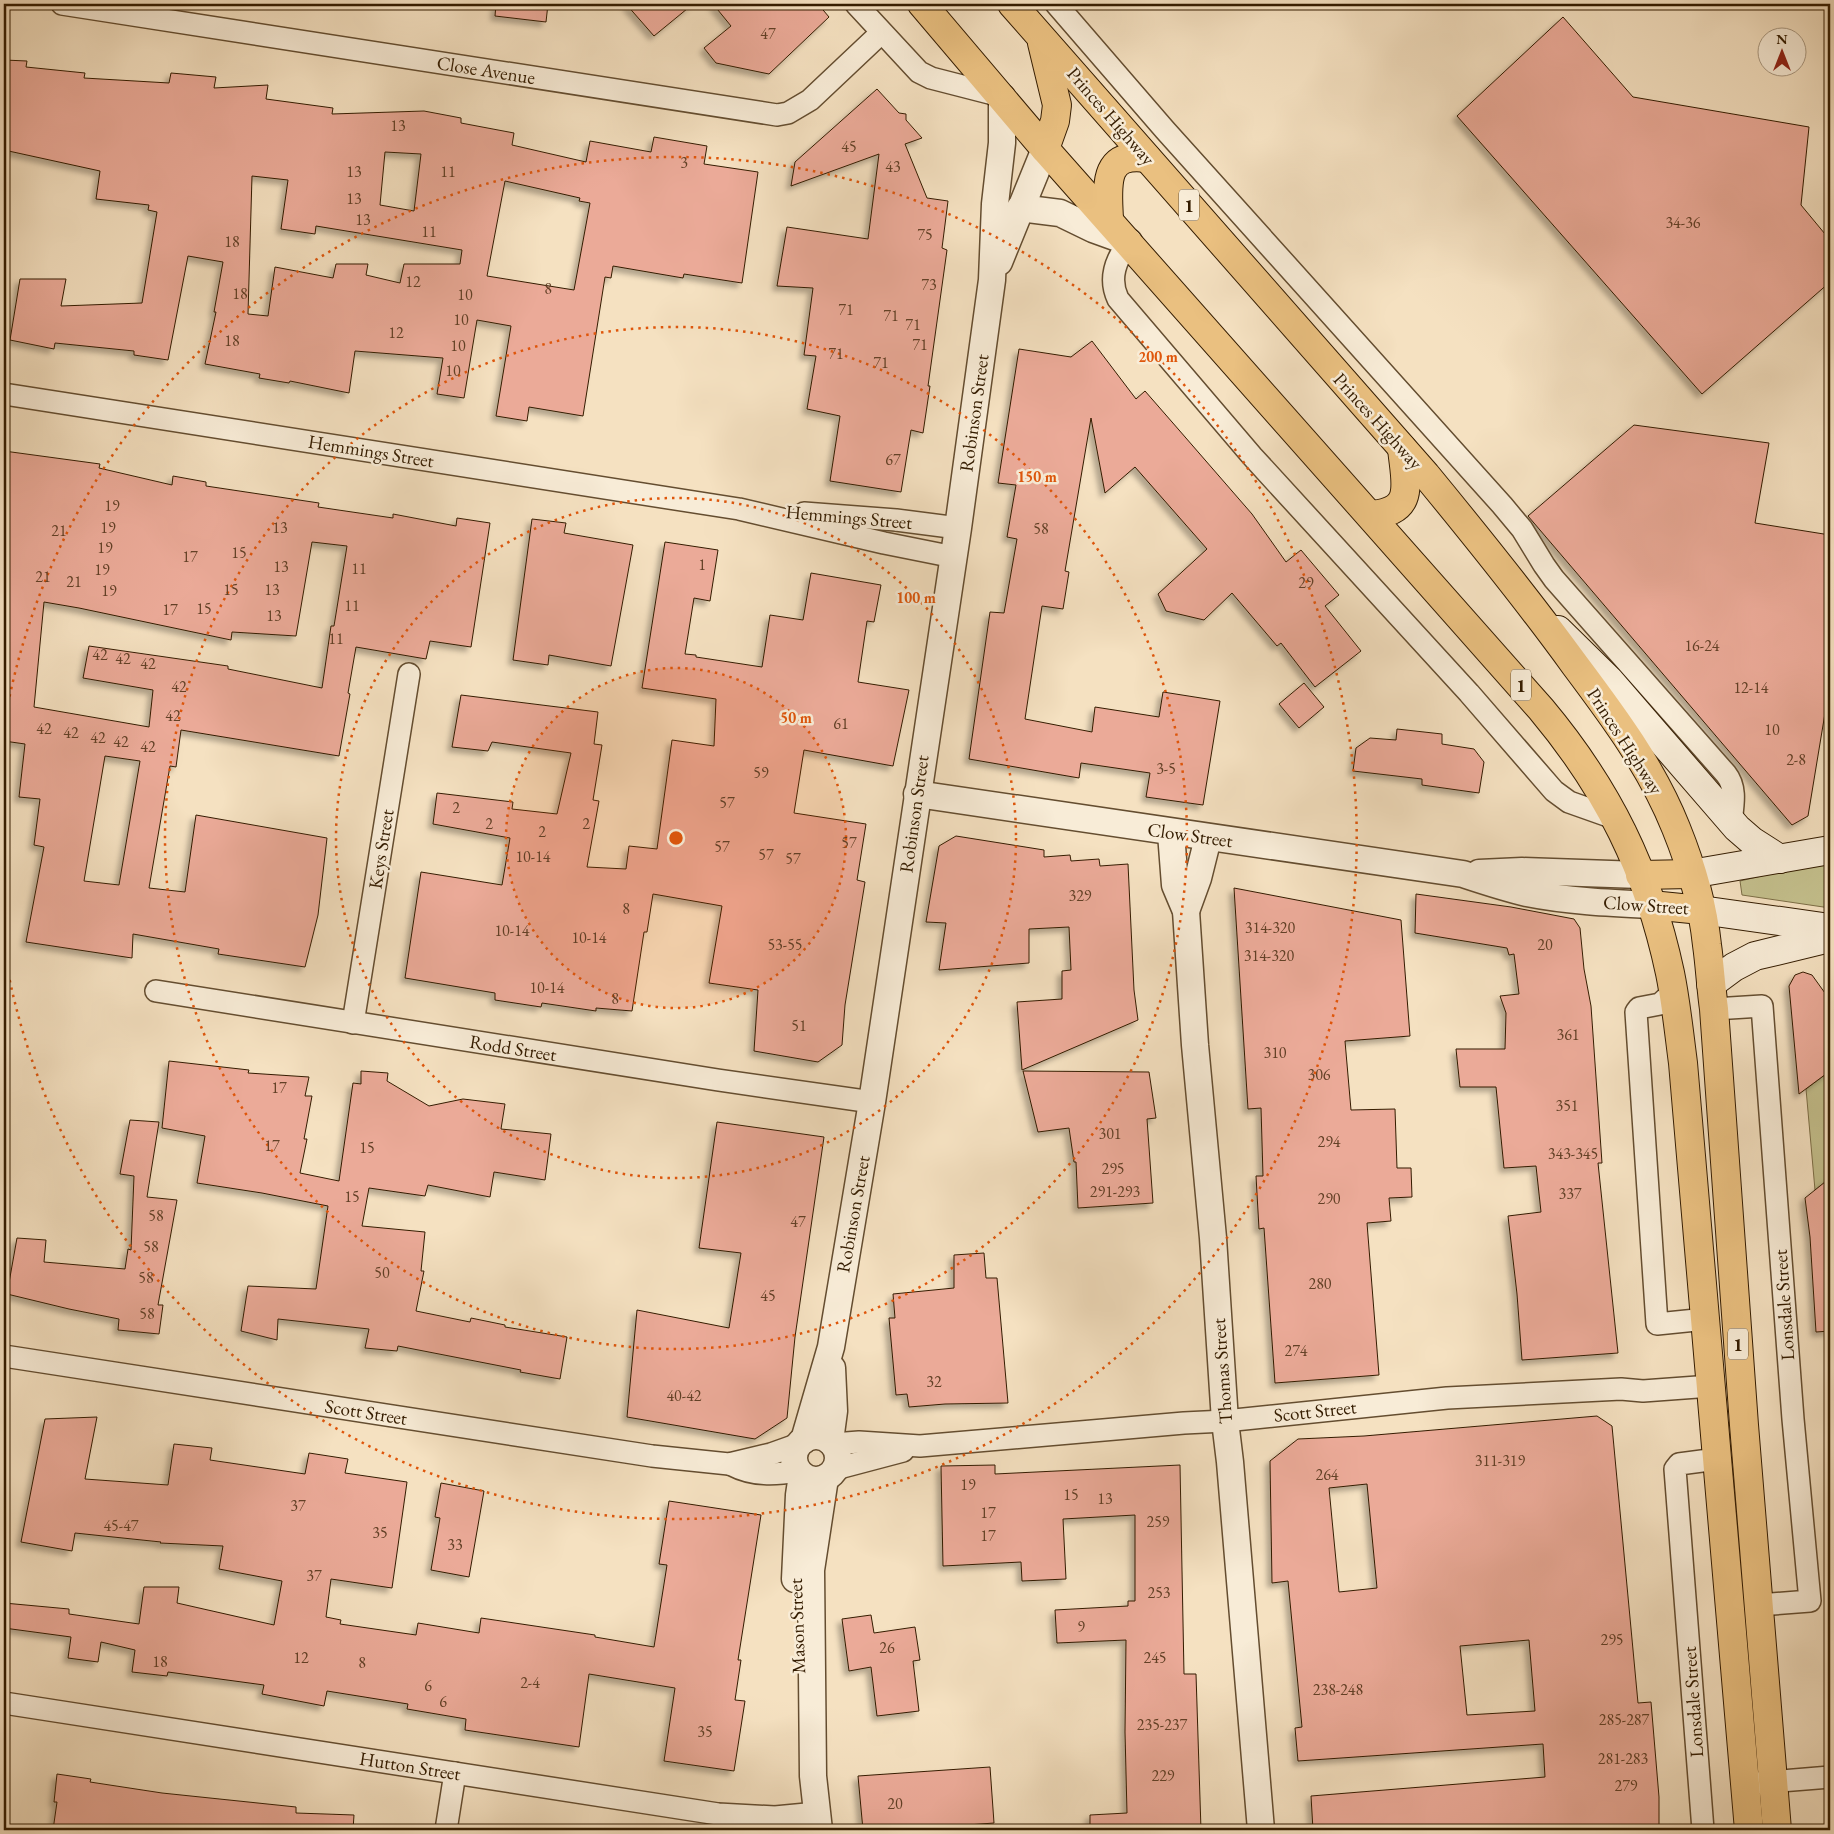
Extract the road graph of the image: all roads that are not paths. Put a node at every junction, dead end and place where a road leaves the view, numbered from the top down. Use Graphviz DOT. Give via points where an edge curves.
graph roads {
  1 [pos="62,4"];
  2 [pos="856,4"];
  3 [pos="922,4"];
  4 [pos="1012,4"];
  5 [pos="1056,4"];
  6 [pos="881,33"];
  7 [pos="1040,34"];
  8 [pos="1001,97"];
  9 [pos="1046,150"];
  10 [pos="1148,158"];
  11 [pos="1020,208"];
  12 [pos="1110,220"];
  13 [pos="1129,242"];
  14 [pos="992,280"];
  15 [pos="4,394"];
  16 [pos="1402,448"];
  17 [pos="739,509"];
  18 [pos="1370,515"];
  19 [pos="958,528"];
  20 [pos="954,557"];
  21 [pos="1533,607"];
  22 [pos="409,674"];
  23 [pos="917,794"];
  24 [pos="1617,819"];
  25 [pos="1731,822"];
  26 [pos="1171,833"];
  27 [pos="1208,838"];
  28 [pos="1830,850"];
  29 [pos="1780,859"];
  30 [pos="1463,874"];
  31 [pos="1691,874"];
  32 [pos="1640,875"];
  33 [pos="1651,905"];
  34 [pos="1701,910"];
  35 [pos="1186,911"];
  36 [pos="1830,928"];
  37 [pos="1830,938"];
  38 [pos="156,991"];
  39 [pos="1673,992"];
  40 [pos="1712,997"];
  41 [pos="354,1023"];
  42 [pos="872,1102"];
  43 [pos="1706,1319"];
  44 [pos="831,1347"];
  45 [pos="4,1356"];
  46 [pos="1711,1386"];
  47 [pos="1225,1421"];
  48 [pos="801,1442"];
  49 [pos="831,1442"];
  50 [pos="920,1446"];
  51 [pos="1717,1459"];
  52 [pos="729,1464"];
  53 [pos="815,1473"];
  54 [pos="1759,1605"];
  55 [pos="4,1703"];
  56 [pos="455,1773"];
  57 [pos="813,1776"];
  58 [pos="1830,1777"];
  59 [pos="1773,1782"];
  60 [pos="1745,1784"];
  61 [pos="818,1822"];
  62 [pos="768,1824"];
  63 [pos="446,1830"];
  64 [pos="1261,1830"];
  65 [pos="1703,1830"];
  66 [pos="1749,1830"];
  67 [pos="1777,1830"];
  1 -- 6 [label="street, Close Avenue" via="777,116 810,100"];
  2 -- 6 [label="street"];
  3 -- 8 [label="highway, 1"];
  4 -- 7 [label="highway, Princes Highway / 1"];
  5 -- 25 [label="street, Princes Highway" via="1502,505 1522,529 1554,579 1726,774 1733,790"];
  6 -- 8 [label="street" via="922,74"];
  7 -- 9 [label="highway" via="1057,105"];
  7 -- 10 [label="highway, Princes Highway / 1"];
  8 -- 9 [label="highway, 1"];
  8 -- 14 [label="street, Robinson Street" via="1002,143 995,204"];
  9 -- 11 [label="street, Robinson Street"];
  9 -- 12 [label="highway, 1"];
  10 -- 12 [label="highway" via="1124,159 1111,171 1108,186"];
  10 -- 16 [label="highway, Princes Highway / 1"];
  11 -- 13 [label="street" via="1060,212"];
  11 -- 14 [label="street, Robinson Street"];
  12 -- 13 [label="highway, 1"];
  13 -- 18 [label="highway, 1"];
  13 -- 24 [label="street" via="1118,257 1116,267 1114,287 1118,299 1252,456 1554,791 1566,801"];
  14 -- 19 [label="street, Robinson Street"];
  15 -- 17 [label="street, Hemmings Street"];
  16 -- 18 [label="highway" via="1403,500 1391,511"];
  16 -- 21 [label="highway, Princes Highway / 1"];
  17 -- 19 [label="street, Hemmings Street" via="880,518"];
  17 -- 20 [label="street, Hemmings Street"];
  18 -- 24 [label="highway, 1" via="1558,729"];
  19 -- 20 [label="street, Robinson Street"];
  20 -- 23 [label="street, Robinson Street"];
  21 -- 25 [label="main road" via="1609,680"];
  21 -- 31 [label="highway, Princes Highway / 1" via="1619,725 1651,776 1676,828"];
  22 -- 41 [label="street, Keys Street"];
  23 -- 26 [label="street, Clow Street"];
  23 -- 42 [label="street, Robinson Street"];
  24 -- 32 [label="highway, 1"];
  25 -- 29 [label="main road" via="1752,841"];
  26 -- 27 [label="street, Clow Street"];
  26 -- 35 [label="street, Thomas Street" via="1175,886"];
  27 -- 30 [label="street, Clow Street"];
  27 -- 35 [label="street, Thomas Street"];
  28 -- 29 [label="main road, Clow Street"];
  29 -- 31 [label="main road, Clow Street"];
  30 -- 32 [label="street, Clow Street" via="1522,871"];
  30 -- 33 [label="street, Clow Street" via="1539,895"];
  31 -- 32 [label="highway, Clow Street"];
  31 -- 34 [label="highway, 1"];
  32 -- 33 [label="highway, 1"];
  33 -- 34 [label="highway, Clow Street"];
  33 -- 39 [label="highway, 1"];
  34 -- 36 [label="main road, Clow Street"];
  34 -- 40 [label="highway, 1"];
  35 -- 47 [label="street, Thomas Street"];
  37 -- 40 [label="main road" via="1755,956 1734,968"];
  38 -- 41 [label="street, Rodd Street"];
  39 -- 43 [label="highway, 1" via="1683,1063"];
  39 -- 43 [label="street" via="1660,1004 1639,1008 1636,1012 1657,1324"];
  40 -- 54 [label="highway, 1"];
  40 -- 54 [label="street, Lonsdale Street" via="1762,1006 1810,1601"];
  41 -- 42 [label="street, Rodd Street"];
  42 -- 44 [label="street, Robinson Street"];
  43 -- 46 [label="highway, 1"];
  44 -- 48 [label="street, Robinson Street"];
  44 -- 49 [label="street, Robinson Street" via="834,1411"];
  45 -- 52 [label="street, Scott Street" via="652,1456"];
  46 -- 47 [label="street, Scott Street" via="1447,1398"];
  46 -- 51 [label="highway, 1"];
  47 -- 50 [label="street, Scott Street"];
  47 -- 64 [label="street, Thomas Street"];
  48 -- 49 [label="street" via="814,1436"];
  48 -- 52 [label="street, Scott Street" via="771,1454"];
  48 -- 53 [label="street" via="794,1460"];
  49 -- 50 [label="street, Scott Street"];
  49 -- 53 [label="street" via="838,1453 837,1464"];
  50 -- 53 [label="street, Scott Street"];
  51 -- 60 [label="highway, 1"];
  51 -- 65 [label="street, Lonsdale Street" via="1679,1464 1675,1469"];
  52 -- 53 [label="street, Scott Street" via="744,1472 773,1475"];
  53 -- 57 [label="street, Mason Street" via="811,1570"];
  53 -- 57 [label="street, Mason Street" via="799,1494 795,1564 800,1727"];
  54 -- 59 [label="highway, 1"];
  55 -- 56 [label="street, Hutton Street"];
  56 -- 62 [label="street, Hutton Street"];
  56 -- 63 [label="street"];
  57 -- 61 [label="street, Mason Street"];
  58 -- 59 [label="street"];
  59 -- 60 [label="street"];
  59 -- 67 [label="highway, 1"];
  60 -- 66 [label="highway, 1"];
  61 -- 62 [label="street, Hutton Street"];
}
